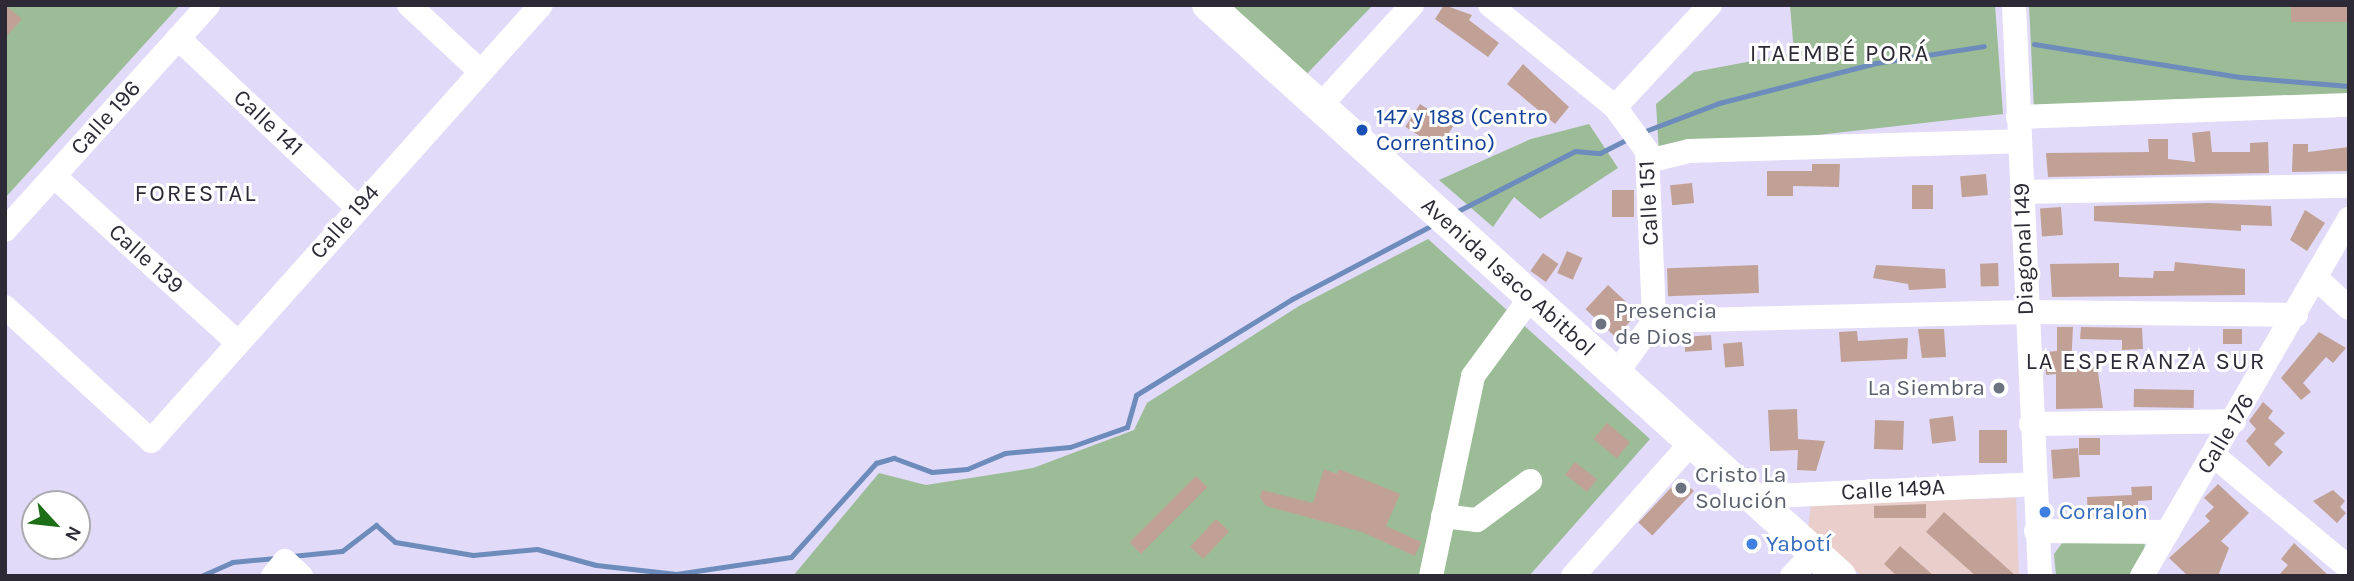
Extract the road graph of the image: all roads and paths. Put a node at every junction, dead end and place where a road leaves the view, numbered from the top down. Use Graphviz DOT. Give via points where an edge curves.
graph roads {
  1 [pos="208,5"];
  2 [pos="409,5"];
  3 [pos="541,5"];
  4 [pos="1208,5"];
  5 [pos="1412,5"];
  6 [pos="1490,5"];
  7 [pos="1710,5"];
  8 [pos="2014,5"];
  9 [pos="178,38"];
  10 [pos="481,72"];
  11 [pos="2349,105"];
  12 [pos="1320,107"];
  13 [pos="1623,115"];
  14 [pos="2019,129"];
  15 [pos="1647,156"];
  16 [pos="54,176"];
  17 [pos="2349,186"];
  18 [pos="2022,192"];
  19 [pos="358,208"];
  20 [pos="2349,219"];
  21 [pos="5,230"];
  22 [pos="2317,279"];
  23 [pos="1531,297"];
  24 [pos="5,307"];
  25 [pos="2349,308"];
  26 [pos="2026,312"];
  27 [pos="2295,315"];
  28 [pos="1654,321"];
  29 [pos="237,342"];
  30 [pos="1616,374"];
  31 [pos="2234,421"];
  32 [pos="2031,424"];
  33 [pos="1692,442"];
  34 [pos="2213,456"];
  35 [pos="1530,481"];
  36 [pos="2034,484"];
  37 [pos="1752,497"];
  38 [pos="1443,516"];
  39 [pos="2036,531"];
  40 [pos="2168,531"];
  41 [pos="1814,552"];
  42 [pos="2349,568"];
  43 [pos="1431,576"];
  44 [pos="1573,576"];
  45 [pos="1792,576"];
  46 [pos="1840,576"];
  47 [pos="2040,576"];
  48 [pos="2142,576"];
  1 -- 9 [label="street, Calle 196"];
  2 -- 10 [label="street"];
  3 -- 10 [label="street, Calle 194"];
  4 -- 12 [label="main road, Avenida Isaco Abitbol"];
  5 -- 12 [label="street"];
  6 -- 13 [label="street, Calle 151"];
  7 -- 13 [label="street"];
  8 -- 14 [label="street, Diagonal 149"];
  9 -- 16 [label="street, Calle 196"];
  9 -- 19 [label="street, Calle 141"];
  10 -- 19 [label="street, Calle 194"];
  11 -- 14 [label="street"];
  12 -- 23 [label="main road, Avenida Isaco Abitbol"];
  13 -- 15 [label="street, Calle 151"];
  14 -- 15 [label="street"];
  14 -- 18 [label="street, Diagonal 149"];
  15 -- 28 [label="street, Calle 151"];
  16 -- 21 [label="street, Calle 196"];
  16 -- 29 [label="street, Calle 139"];
  17 -- 18 [label="street"];
  18 -- 26 [label="street, Diagonal 149"];
  19 -- 29 [label="street, Calle 194"];
  20 -- 22 [label="street, Calle 176"];
  22 -- 25 [label="street"];
  22 -- 27 [label="street, Calle 176"];
  23 -- 30 [label="main road, Avenida Isaco Abitbol"];
  23 -- 38 [label="street" via="1473,376"];
  24 -- 29 [label="street, Calle 194" via="151,441"];
  26 -- 27 [label="street"];
  26 -- 28 [label="street"];
  26 -- 32 [label="street, Diagonal 149"];
  27 -- 31 [label="street, Calle 176"];
  28 -- 30 [label="street"];
  30 -- 33 [label="main road, Avenida Isaco Abitbol"];
  31 -- 32 [label="street"];
  31 -- 34 [label="street, Calle 176"];
  32 -- 36 [label="street, Diagonal 149"];
  33 -- 37 [label="main road, Avenida Isaco Abitbol"];
  33 -- 44 [label="street"];
  34 -- 40 [label="street, Calle 176"];
  34 -- 42 [label="street"];
  35 -- 38 [label="street" via="1477,520"];
  36 -- 37 [label="street, Calle 149A"];
  36 -- 39 [label="street, Diagonal 149"];
  37 -- 41 [label="main road, Avenida Isaco Abitbol"];
  38 -- 43 [label="street"];
  39 -- 40 [label="street"];
  39 -- 47 [label="street, Diagonal 149"];
  40 -- 48 [label="street, Calle 176"];
  41 -- 45 [label="street"];
  41 -- 46 [label="main road, Avenida Isaco Abitbol"];
}
